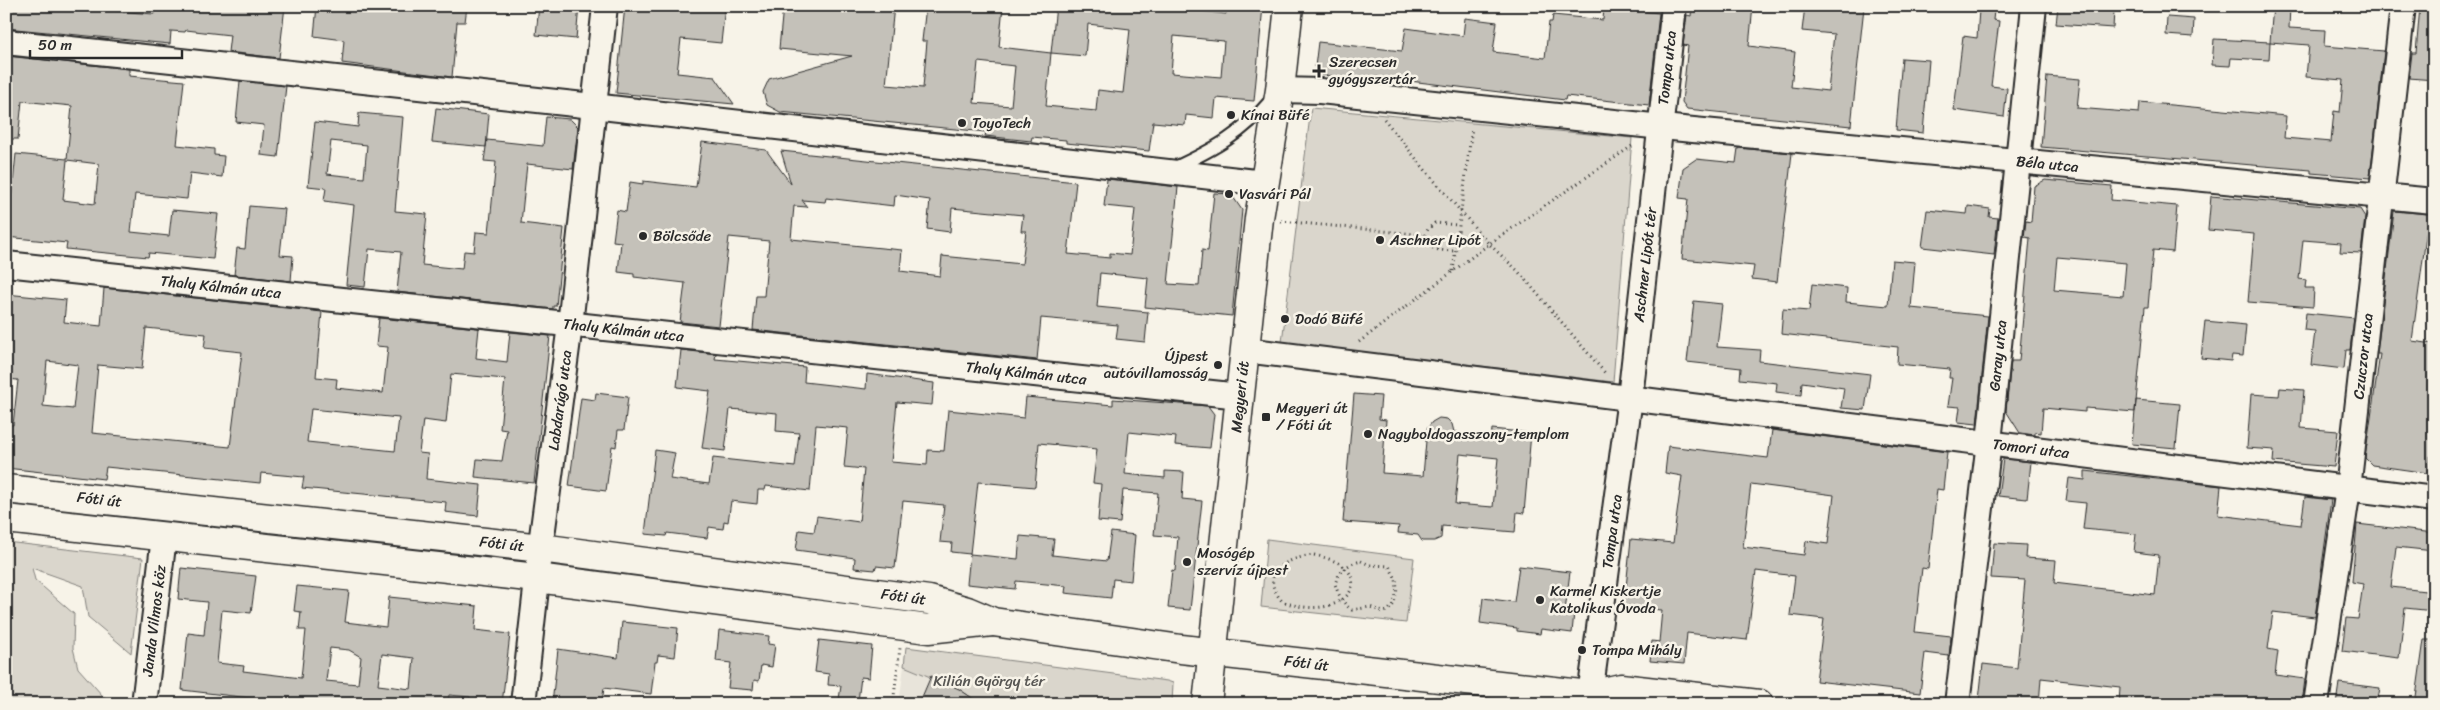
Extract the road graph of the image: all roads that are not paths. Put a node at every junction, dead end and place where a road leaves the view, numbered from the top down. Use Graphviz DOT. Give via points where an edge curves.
graph roads {
  1 [pos="605,6"];
  2 [pos="1289,6"];
  3 [pos="1674,6"];
  4 [pos="2034,6"];
  5 [pos="2403,6"];
  6 [pos="6,42"];
  7 [pos="1280,90"];
  8 [pos="593,106"];
  9 [pos="1662,127"];
  10 [pos="2019,160"];
  11 [pos="1170,170"];
  12 [pos="1264,183"];
  13 [pos="2380,196"];
  14 [pos="2434,201"];
  15 [pos="6,264"];
  16 [pos="570,325"];
  17 [pos="1245,350"];
  18 [pos="1240,396"];
  19 [pos="1630,398"];
  20 [pos="1989,442"];
  21 [pos="6,489"];
  22 [pos="2348,489"];
  23 [pos="2434,499"];
  24 [pos="6,519"];
  25 [pos="164,537"];
  26 [pos="541,548"];
  27 [pos="538,578"];
  28 [pos="994,622"];
  29 [pos="1213,652"];
  30 [pos="1596,700"];
  31 [pos="144,704"];
  32 [pos="522,704"];
  33 [pos="1207,704"];
  34 [pos="1758,704"];
  35 [pos="1957,704"];
  36 [pos="2316,704"];
  1 -- 8 [label="street, Labdarúgó utca"];
  2 -- 7 [label="street, Megyeri út"];
  3 -- 9 [label="street, Tompa utca"];
  4 -- 10 [label="street, Garay utca"];
  5 -- 13 [label="street, Czuczor utca"];
  6 -- 8 [label="street"];
  7 -- 9 [label="street" via="1320,90"];
  7 -- 11 [label="lane" via="1257,117 1229,140"];
  7 -- 12 [label="street, Megyeri út"];
  8 -- 11 [label="street"];
  8 -- 16 [label="street, Labdarúgó utca"];
  9 -- 10 [label="street, Béla utca"];
  9 -- 19 [label="street, Aschner Lipót tér"];
  10 -- 13 [label="street, Béla utca"];
  10 -- 20 [label="street, Garay utca"];
  11 -- 12 [label="street"];
  12 -- 17 [label="street, Megyeri út"];
  13 -- 14 [label="street, Béla utca"];
  13 -- 22 [label="street, Czuczor utca"];
  15 -- 16 [label="street, Thaly Kálmán utca"];
  16 -- 18 [label="street, Thaly Kálmán utca"];
  16 -- 26 [label="street, Labdarúgó utca"];
  17 -- 18 [label="street, Megyeri út"];
  17 -- 19 [label="street"];
  18 -- 29 [label="street, Megyeri út"];
  19 -- 20 [label="street, Tomori utca"];
  19 -- 30 [label="street, Tompa utca"];
  20 -- 22 [label="street, Tomori utca"];
  20 -- 35 [label="street, Garay utca"];
  21 -- 26 [label="street, Fóti út"];
  22 -- 23 [label="street, Tomori utca"];
  22 -- 36 [label="street, Czuczor utca"];
  24 -- 25 [label="street, Fóti út"];
  25 -- 27 [label="street, Fóti út"];
  25 -- 31 [label="street, Janda Vilmos köz"];
  26 -- 27 [label="street, Labdarúgó utca"];
  26 -- 28 [label="street, Fóti út" via="928,600"];
  27 -- 28 [label="street, Fóti út" via="928,629"];
  27 -- 32 [label="street, Labdarúgó utca"];
  28 -- 29 [label="street, Fóti út"];
  29 -- 30 [label="street, Fóti út"];
  29 -- 33 [label="street, Megyeri út"];
  30 -- 34 [label="street, Fóti út" via="1621,688"];
}
